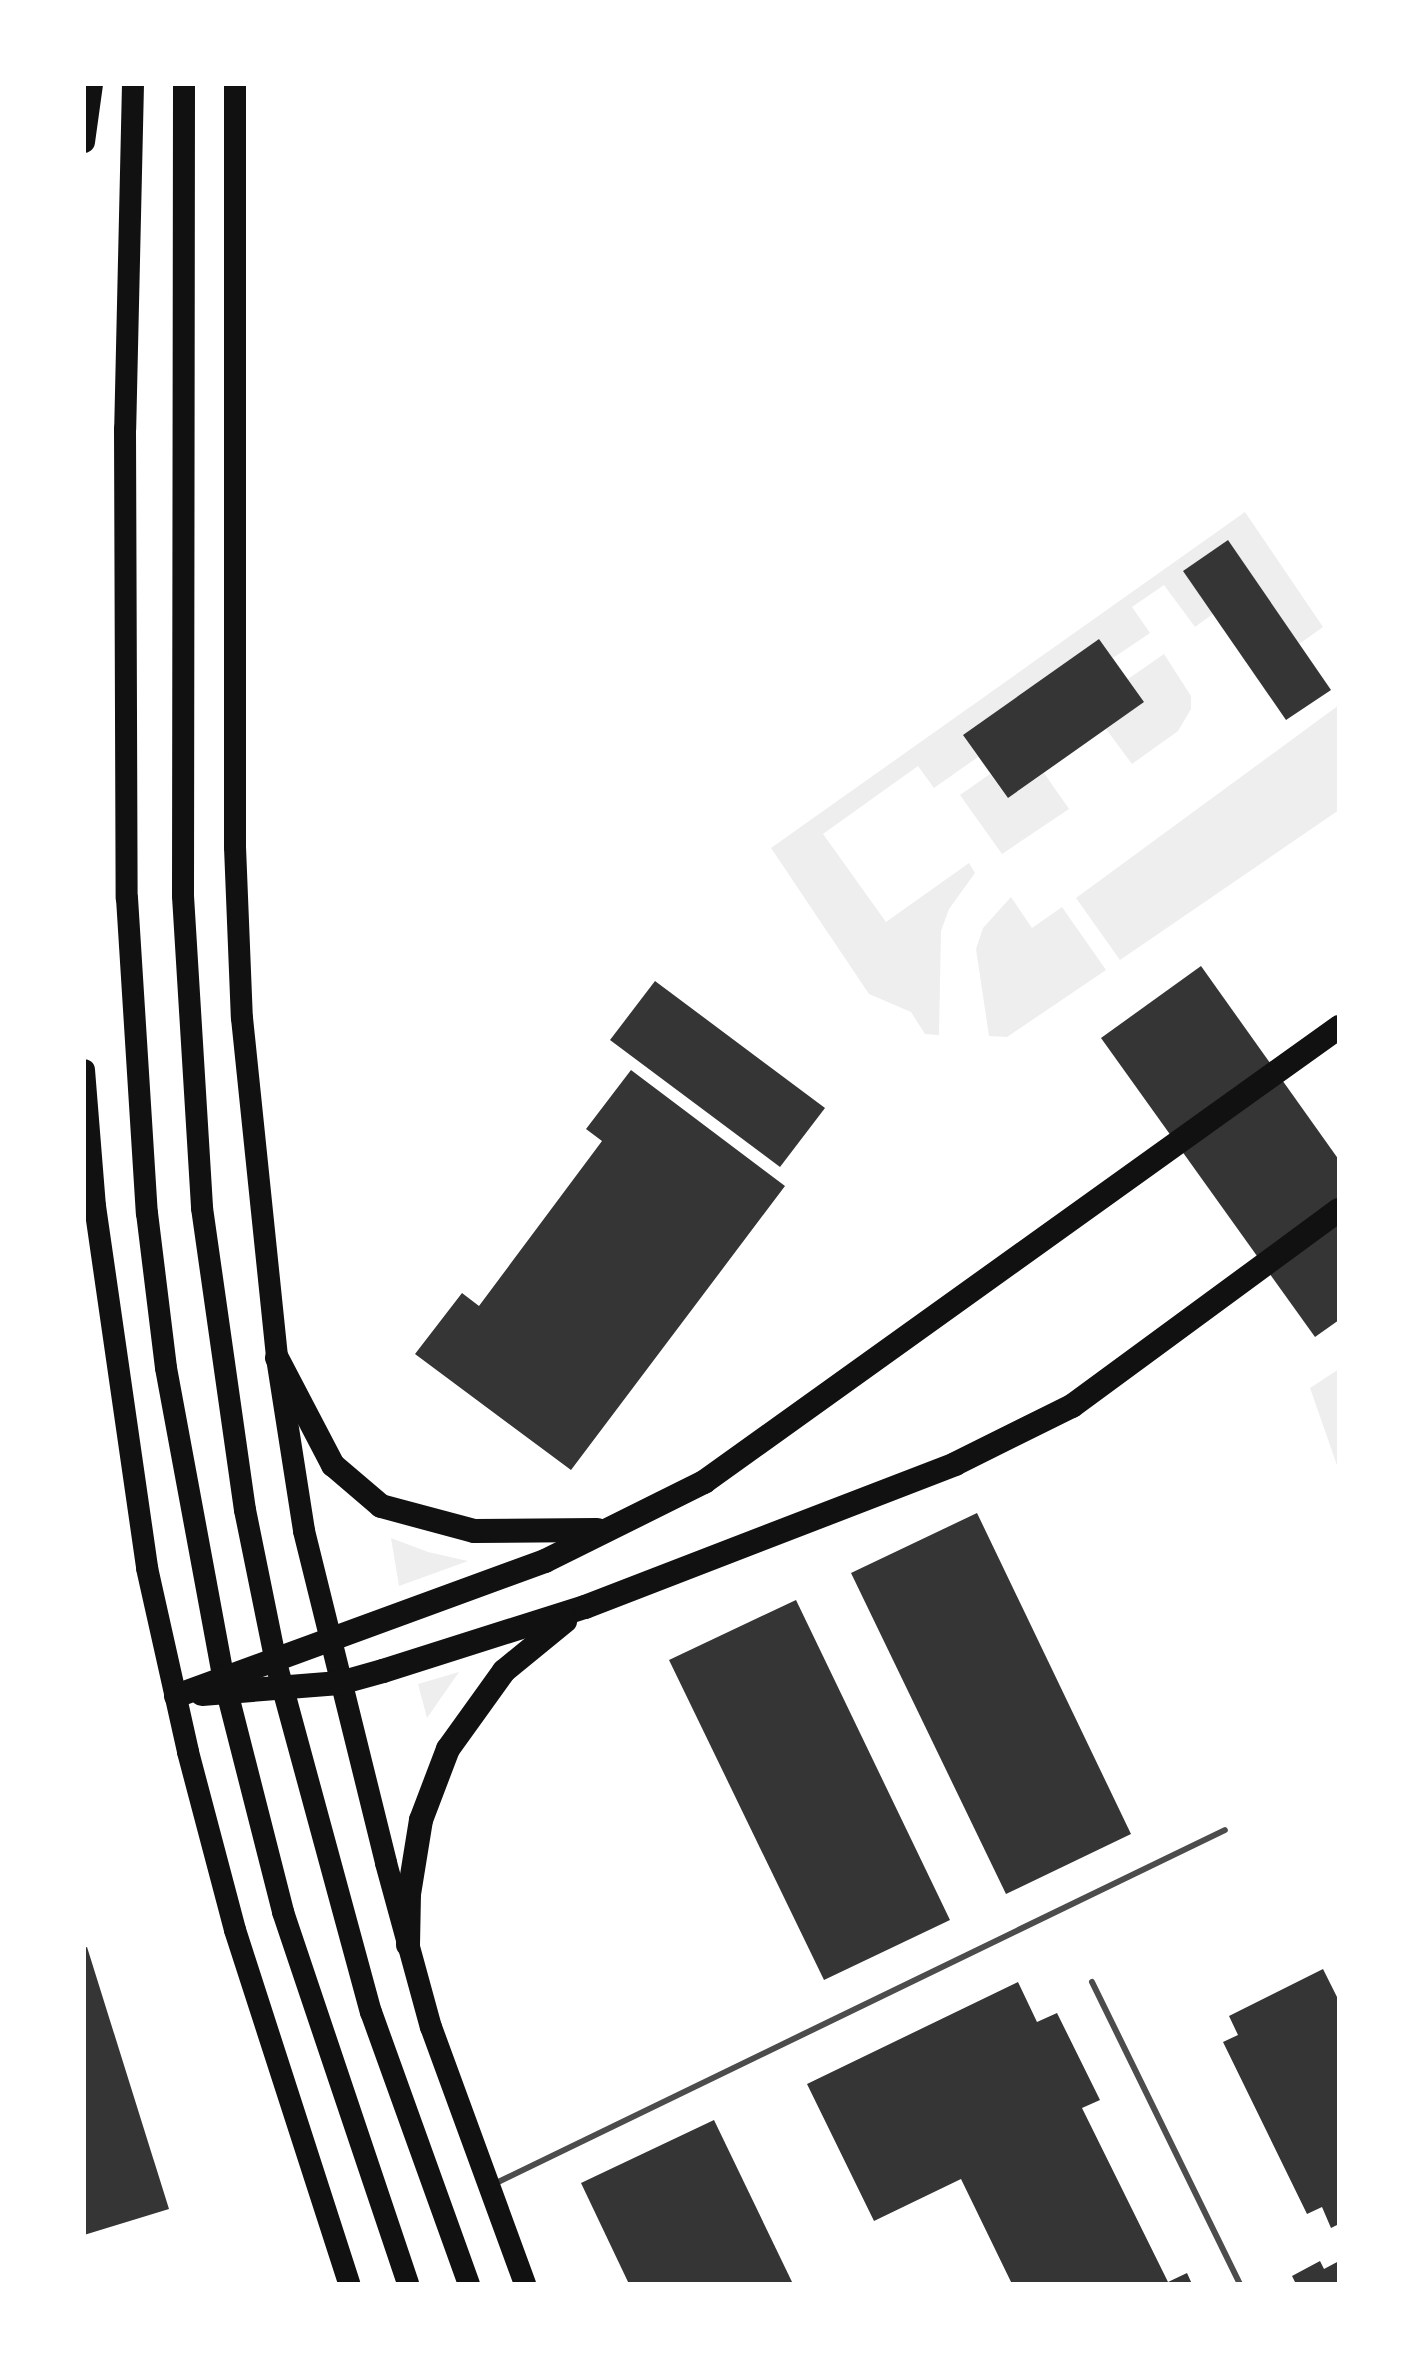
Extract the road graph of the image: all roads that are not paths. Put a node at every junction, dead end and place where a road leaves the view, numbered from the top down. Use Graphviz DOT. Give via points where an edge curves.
graph roads {
  1 [pos="92,84"];
  2 [pos="133,84"];
  3 [pos="184,84"];
  4 [pos="235,84"];
  5 [pos="84,142"];
  6 [pos="1339,1027"];
  7 [pos="84,1070"];
  8 [pos="1339,1210"];
  9 [pos="277,1358"];
  10 [pos="626,1524"];
  11 [pos="585,1607"];
  12 [pos="330,1636"];
  13 [pos="340,1683"];
  14 [pos="176,1696"];
  15 [pos="1225,1830"];
  16 [pos="408,1945"];
  17 [pos="1092,1982"];
  18 [pos="487,2188"];
  19 [pos="345,2281"];
  20 [pos="408,2284"];
  21 [pos="469,2284"];
  22 [pos="525,2284"];
  23 [pos="1240,2284"];
  1 -- 5 [label="highway"];
  2 -- 20 [label="highway" via="125,429 127,898 147,1213 166,1368 223,1676 283,1912"];
  3 -- 21 [label="highway" via="184,928 200,1193 221,1358 273,1648 314,1810 371,2012"];
  4 -- 9 [label="highway" via="235,847 242,1018"];
  6 -- 10 [label="highway" via="729,1464"];
  7 -- 14 [label="highway" via="118,1381 147,1568"];
  8 -- 11 [label="highway" via="1072,1406 1017,1436"];
  9 -- 10 [label="highway" via="333,1465 381,1506 425,1521 500,1533 575,1533"];
  9 -- 12 [label="highway" via="304,1531"];
  10 -- 12 [label="highway" via="545,1561"];
  11 -- 13 [label="highway"];
  11 -- 16 [label="highway" via="504,1671 448,1749 418,1833"];
  12 -- 13 [label="highway"];
  12 -- 14 [label="highway"];
  13 -- 14 [label="highway"];
  13 -- 16 [label="highway"];
  14 -- 19 [label="highway" via="235,1930"];
  15 -- 18 [label="lane"];
  16 -- 18 [label="highway"];
  17 -- 23 [label="lane"];
  18 -- 22 [label="highway"];
}
